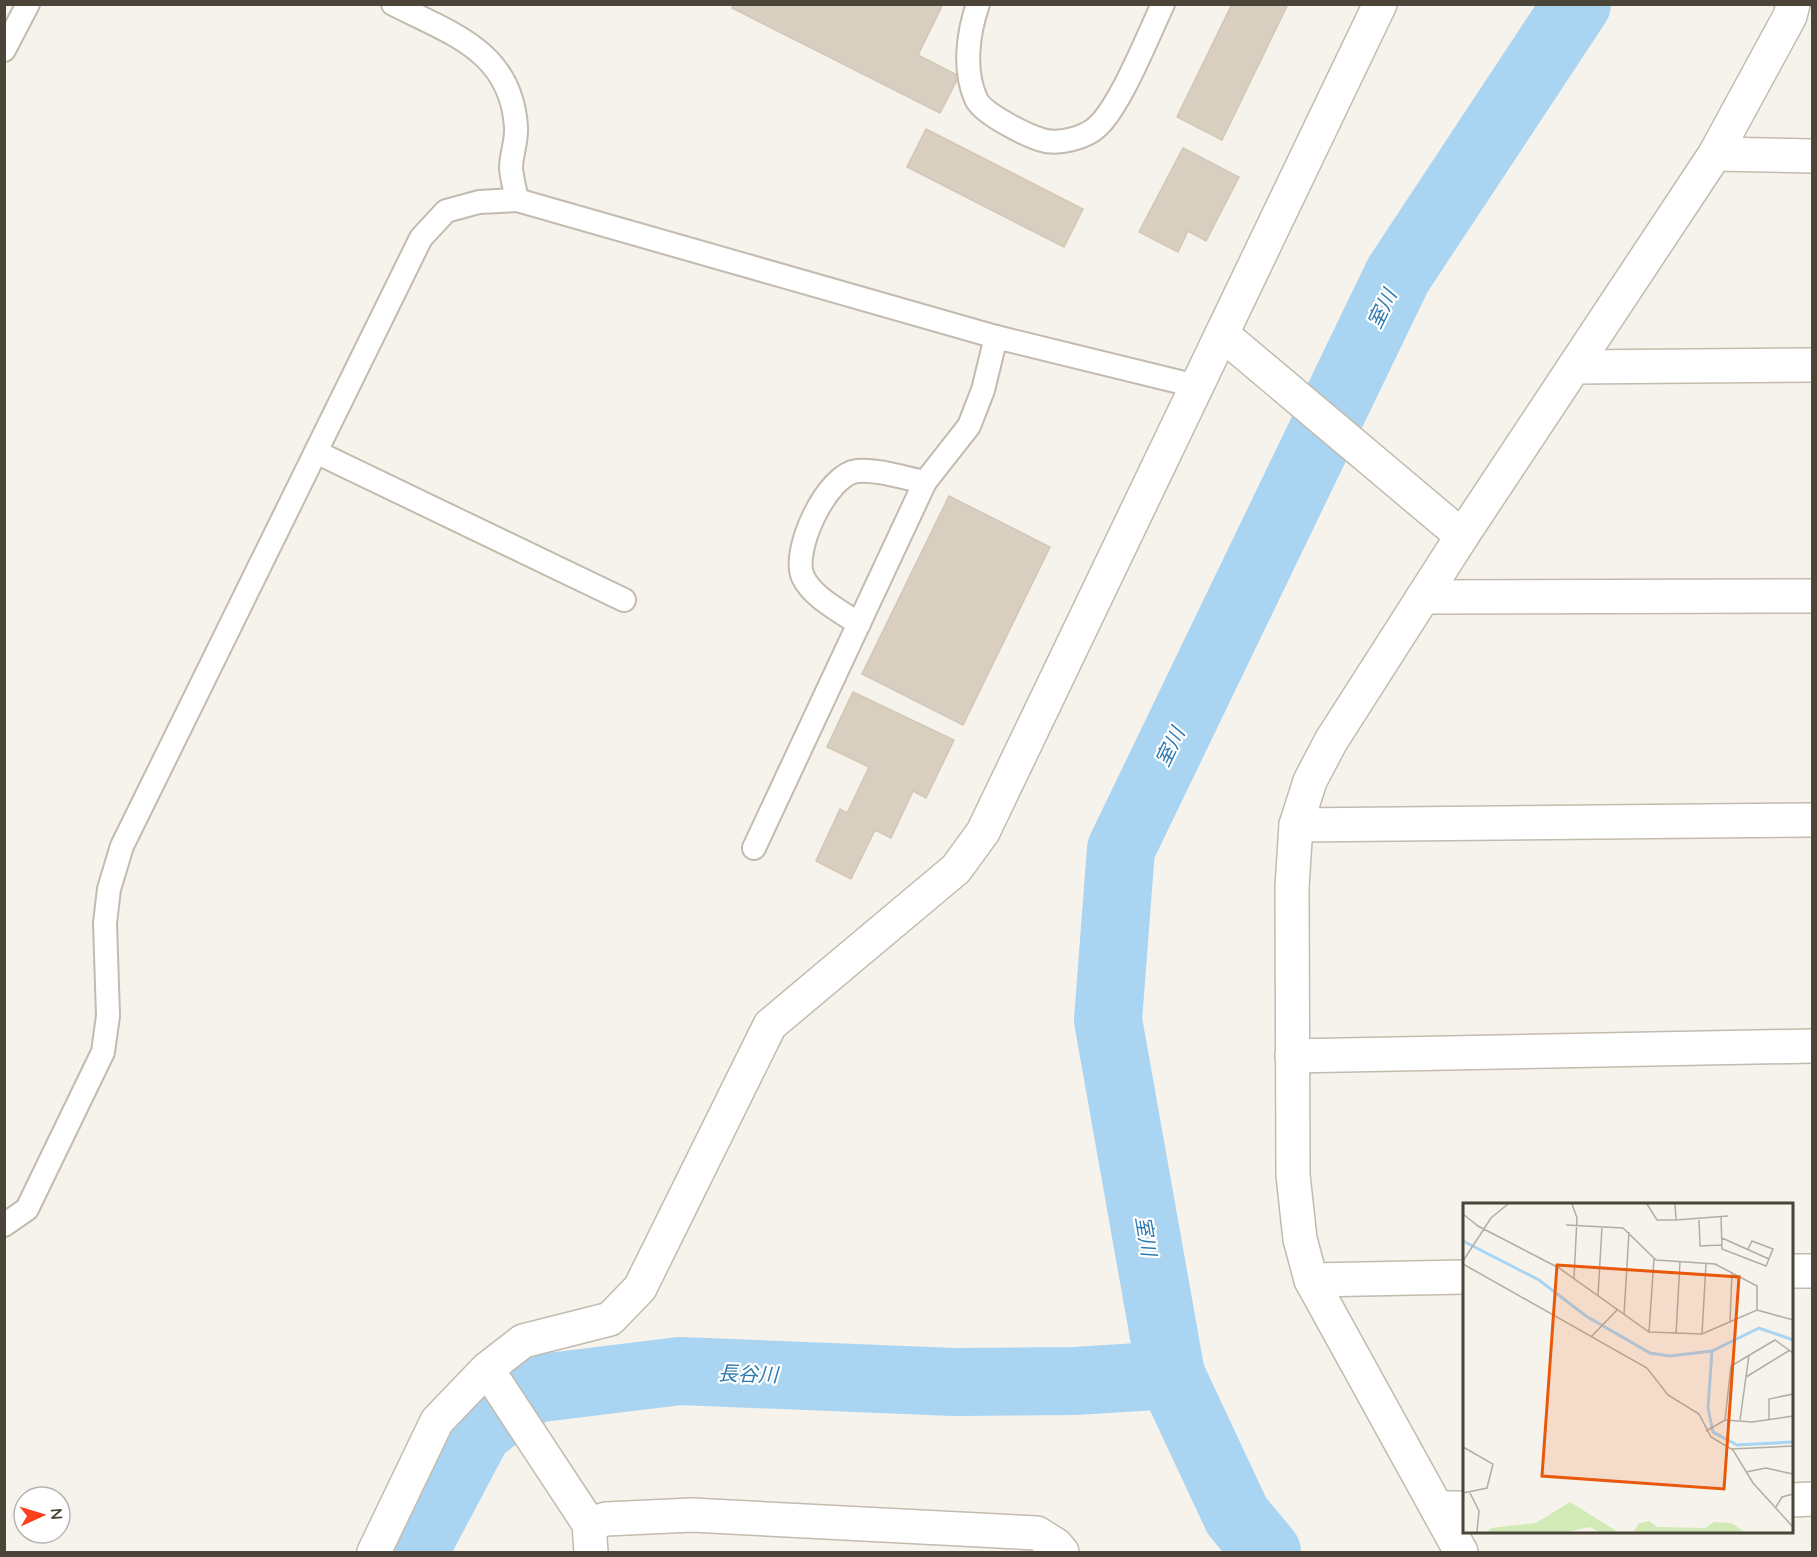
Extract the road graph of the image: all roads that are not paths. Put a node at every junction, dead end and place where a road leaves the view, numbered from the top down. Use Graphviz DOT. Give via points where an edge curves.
graph roads {
  1 [pos="28,4"];
  2 [pos="393,4"];
  3 [pos="978,4"];
  4 [pos="1163,4"];
  5 [pos="1380,4"];
  6 [pos="1793,4"];
  7 [pos="4,50"];
  8 [pos="1715,154"];
  9 [pos="1812,156"];
  10 [pos="517,200"];
  11 [pos="1222,334"];
  12 [pos="996,337"];
  13 [pos="1812,366"];
  14 [pos="1574,367"];
  15 [pos="1196,386"];
  16 [pos="316,452"];
  17 [pos="925,482"];
  18 [pos="1462,536"];
  19 [pos="1812,596"];
  20 [pos="1423,597"];
  21 [pos="624,600"];
  22 [pos="859,624"];
  23 [pos="1812,820"];
  24 [pos="1296,825"];
  25 [pos="754,848"];
  26 [pos="1812,1046"];
  27 [pos="1292,1056"];
  28 [pos="4,1225"];
  29 [pos="1793,1271"];
  30 [pos="1812,1271"];
  31 [pos="1463,1277"];
  32 [pos="1311,1280"];
  33 [pos="487,1369"];
  34 [pos="1812,1499"];
  35 [pos="1793,1500"];
  36 [pos="1451,1508"];
  37 [pos="590,1538"];
  38 [pos="374,1552"];
  39 [pos="1062,1552"];
  40 [pos="1461,1552"];
  1 -- 7 [label="lane"];
  2 -- 10 [label="lane" via="470,43 493,63 511,94 516,129 511,168"];
  3 -- 4 [label="lane" via="969,32 970,74 977,100 992,115 1042,140 1065,141 1097,127 1120,92"];
  5 -- 11 [label="street"];
  6 -- 8 [label="street"];
  8 -- 9 [label="street"];
  8 -- 14 [label="street"];
  10 -- 12 [label="lane"];
  10 -- 16 [label="lane" via="479,202 446,212 421,238"];
  11 -- 15 [label="street"];
  11 -- 18 [label="street"];
  12 -- 15 [label="lane"];
  12 -- 17 [label="lane" via="969,426"];
  13 -- 14 [label="street"];
  14 -- 18 [label="street"];
  15 -- 33 [label="street" via="983,832 956,869 770,1025 640,1288 629,1301 610,1319 523,1341"];
  16 -- 21 [label="lane"];
  16 -- 28 [label="lane" via="122,846 108,889 105,923 109,983 103,1052 27,1209"];
  17 -- 22 [label="lane"];
  17 -- 22 [label="lane" via="875,472 843,475 833,483 802,544 803,578 816,593"];
  18 -- 20 [label="street"];
  19 -- 20 [label="street"];
  20 -- 24 [label="street" via="1331,741 1310,781"];
  22 -- 25 [label="lane"];
  23 -- 24 [label="street"];
  24 -- 27 [label="street"];
  26 -- 27 [label="street"];
  27 -- 32 [label="street" via="1293,1175 1300,1239"];
  29 -- 30 [label="street"];
  31 -- 32 [label="street"];
  32 -- 36 [label="street"];
  33 -- 37 [label="street"];
  33 -- 38 [label="street" via="437,1421"];
  34 -- 35 [label="street"];
  36 -- 40 [label="street"];
  37 -- 39 [label="street" via="606,1519 692,1515 1037,1533"];
}
